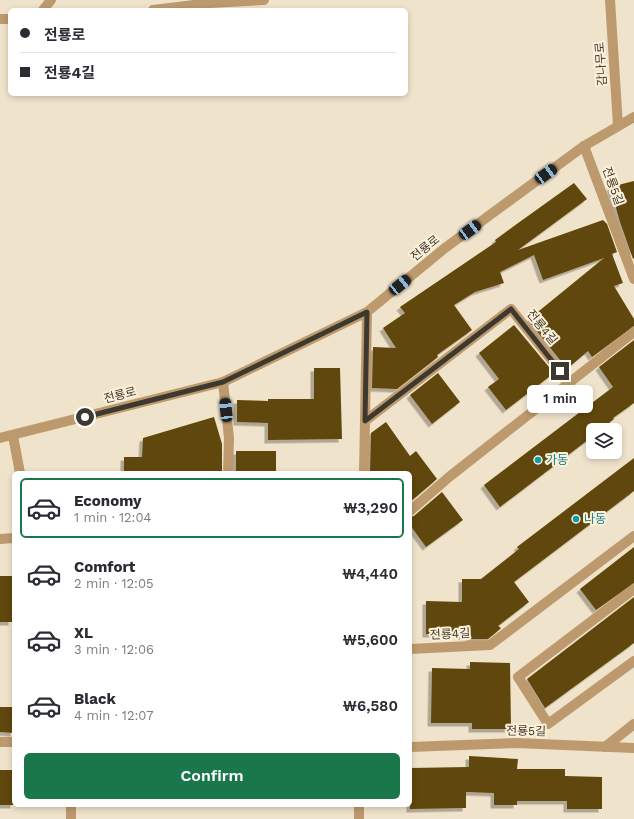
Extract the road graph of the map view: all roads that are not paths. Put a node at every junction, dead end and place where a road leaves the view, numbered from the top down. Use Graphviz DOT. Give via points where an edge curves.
graph roads {
  1 [pos="51,0"];
  2 [pos="264,0"];
  3 [pos="610,0"];
  4 [pos="210,1"];
  5 [pos="45,8"];
  6 [pos="166,8"];
  7 [pos="634,117"];
  8 [pos="618,126"];
  9 [pos="584,146"];
  10 [pos="634,279"];
  11 [pos="367,312"];
  12 [pos="634,332"];
  13 [pos="223,382"];
  14 [pos="570,383"];
  15 [pos="365,421"];
  16 [pos="13,436"];
  17 [pos="0,438"];
  18 [pos="20,471"];
  19 [pos="228,471"];
  20 [pos="364,471"];
  21 [pos="412,509"];
  22 [pos="634,536"];
  23 [pos="12,538"];
  24 [pos="0,539"];
  25 [pos="634,589"];
  26 [pos="412,649"];
  27 [pos="634,661"];
  28 [pos="634,724"];
  29 [pos="0,742"];
  30 [pos="12,742"];
  31 [pos="412,747"];
  32 [pos="605,747"];
  33 [pos="634,748"];
  34 [pos="71,807"];
  35 [pos="359,807"];
  36 [pos="71,819"];
  37 [pos="359,819"];
  1 -- 5 [label="street"];
  2 -- 4 [label="street"];
  3 -- 8 [label="street, 감나무로"];
  4 -- 6 [label="street"];
  7 -- 8 [label="street, 전룡로"];
  8 -- 9 [label="street, 전룡로"];
  9 -- 10 [label="street, 전룡5길"];
  9 -- 11 [label="street, 전룡로" via="445,248"];
  11 -- 13 [label="street, 전룡로"];
  11 -- 15 [label="street"];
  12 -- 14 [label="street"];
  13 -- 16 [label="street, 전룡로"];
  13 -- 19 [label="street" via="229,438"];
  14 -- 15 [label="street, 전룡4길" via="511,309"];
  14 -- 21 [label="street" via="449,477"];
  15 -- 20 [label="street"];
  16 -- 17 [label="street, 전룡로"];
  16 -- 18 [label="street"];
  22 -- 26 [label="street, 전룡4길" via="490,644"];
  23 -- 24 [label="street"];
  25 -- 27 [label="street" via="518,677 548,724"];
  28 -- 32 [label="street"];
  29 -- 30 [label="street"];
  31 -- 32 [label="street, 전룡5길" via="516,743"];
  32 -- 33 [label="street, 전룡5길"];
  34 -- 36 [label="street"];
  35 -- 37 [label="street"];
}
